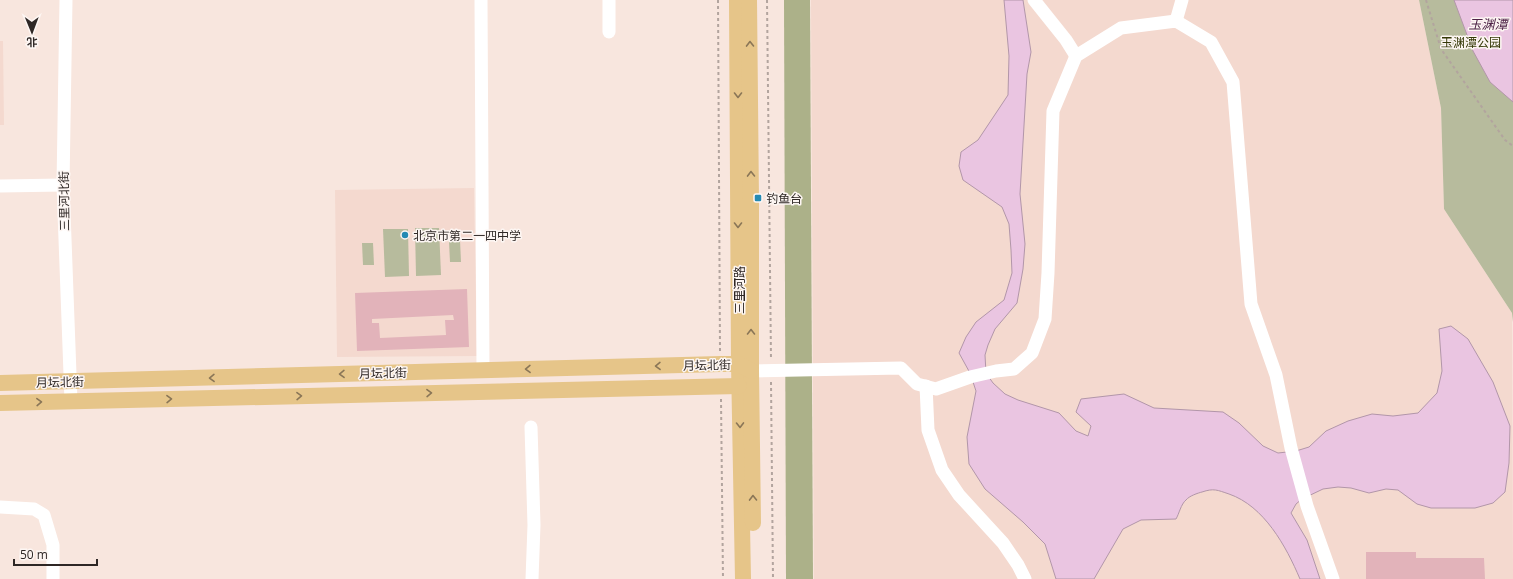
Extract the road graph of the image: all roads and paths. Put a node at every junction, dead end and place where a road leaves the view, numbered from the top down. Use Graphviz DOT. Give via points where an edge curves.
graph roads {
  1 [pos="66,0"];
  2 [pos="481,0"];
  3 [pos="609,0"];
  4 [pos="718,0"];
  5 [pos="737,0"];
  6 [pos="749,0"];
  7 [pos="767,0"];
  8 [pos="1034,0"];
  9 [pos="1182,0"];
  10 [pos="1426,0"];
  11 [pos="1176,21"];
  12 [pos="609,32"];
  13 [pos="1076,56"];
  14 [pos="1513,146"];
  15 [pos="63,185"];
  16 [pos="0,186"];
  17 [pos="721,364"];
  18 [pos="745,368"];
  19 [pos="483,371"];
  20 [pos="771,371"];
  21 [pos="70,381"];
  22 [pos="0,383"];
  23 [pos="721,386"];
  24 [pos="739,386"];
  25 [pos="926,386"];
  26 [pos="71,401"];
  27 [pos="0,403"];
  28 [pos="530,427"];
  29 [pos="0,507"];
  30 [pos="53,579"];
  31 [pos="532,579"];
  32 [pos="723,579"];
  33 [pos="743,579"];
  34 [pos="754,579"];
  35 [pos="773,579"];
  36 [pos="1025,579"];
  37 [pos="1333,579"];
  1 -- 15 [label="street, 三里河北街"];
  2 -- 19 [label="street"];
  3 -- 12 [label="street"];
  4 -- 17 [label="path, 三里河路"];
  5 -- 18 [label="main road, 三里河路, one-way"];
  18 -- 6 [label="main road, 三里河路, one-way" via="751,200"];
  7 -- 20 [label="path"];
  8 -- 13 [label="street"];
  9 -- 11 [label="street"];
  10 -- 14 [label="path" via="1441,49 1504,140"];
  11 -- 13 [label="street" via="1121,28"];
  11 -- 37 [label="street" via="1211,42 1233,82 1251,304 1276,375 1291,448"];
  13 -- 25 [label="street" via="1053,111 1045,319 1032,353 1014,369 970,377 936,389"];
  15 -- 16 [label="street"];
  15 -- 21 [label="street, 三里河北街"];
  17 -- 18 [label="main road, 月坛北街"];
  17 -- 19 [label="main road, 月坛北街, one-way"];
  18 -- 20 [label="street"];
  18 -- 24 [label="main road, 三里河路"];
  34 -- 18 [label="main road, 三里河路, one-way"];
  19 -- 21 [label="main road, 月坛北街, one-way"];
  20 -- 25 [label="street" via="901,368 917,384"];
  20 -- 35 [label="path"];
  21 -- 22 [label="main road, 月坛北街"];
  21 -- 26 [label="street, 三里河北街"];
  23 -- 24 [label="main road, 月坛北街"];
  26 -- 23 [label="main road, 月坛北街, one-way"];
  23 -- 32 [label="path"];
  24 -- 33 [label="main road, 三里河路, one-way"];
  25 -- 36 [label="street" via="928,430 942,470 959,495 1003,543"];
  27 -- 26 [label="main road, 月坛北街, one-way"];
  28 -- 31 [label="street" via="534,525"];
  29 -- 30 [label="street" via="34,509 44,514 52,545"];
}
